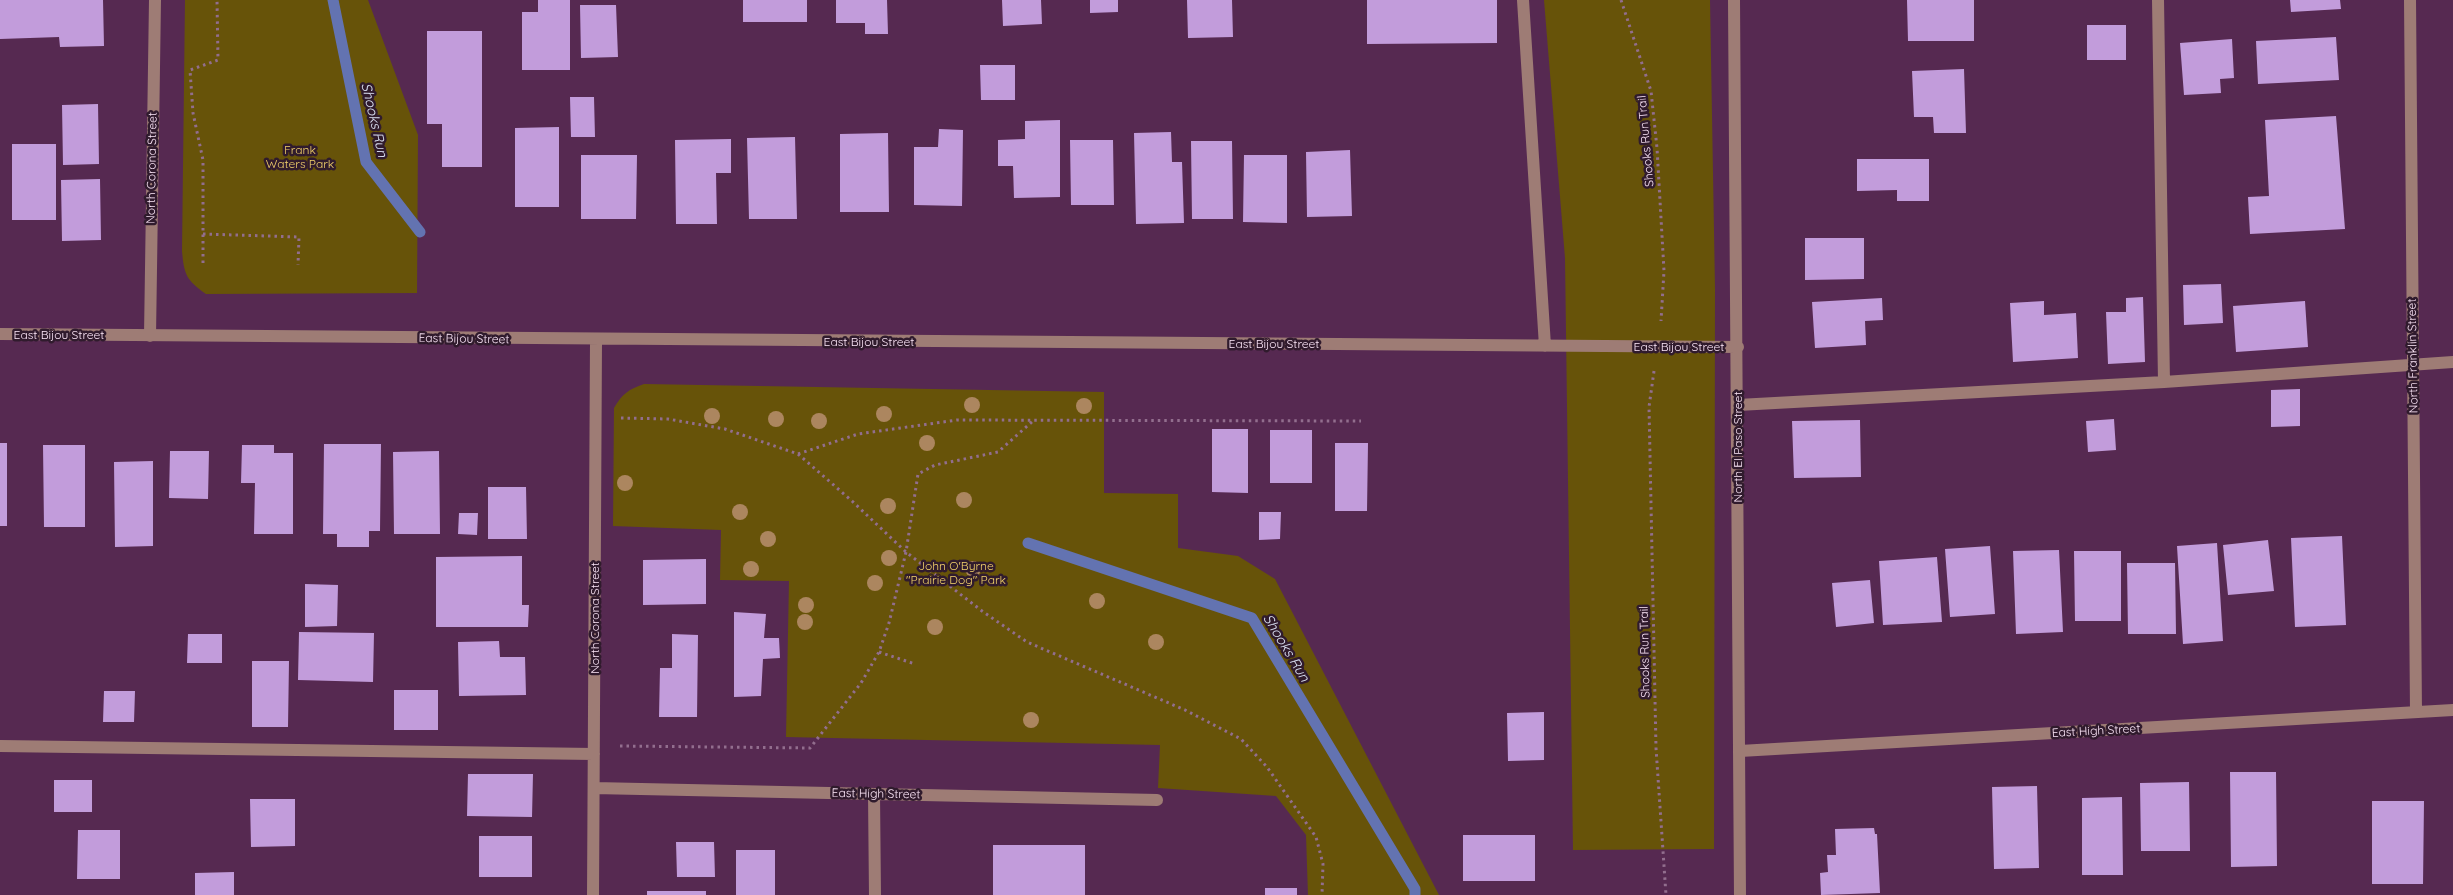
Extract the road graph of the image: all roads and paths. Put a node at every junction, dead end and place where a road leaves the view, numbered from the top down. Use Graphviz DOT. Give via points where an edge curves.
graph roads {
  1 [pos="155,0"];
  2 [pos="217,0"];
  3 [pos="1524,0"];
  4 [pos="1621,0"];
  5 [pos="1734,0"];
  6 [pos="2158,0"];
  7 [pos="2410,0"];
  8 [pos="203,234"];
  9 [pos="203,263"];
  10 [pos="298,265"];
  11 [pos="1665,285"];
  12 [pos="0,334"];
  13 [pos="150,336"];
  14 [pos="596,340"];
  15 [pos="1545,346"];
  16 [pos="1738,347"];
  17 [pos="2453,362"];
  18 [pos="2413,364"];
  19 [pos="2164,382"];
  20 [pos="1738,405"];
  21 [pos="1649,407"];
  22 [pos="1034,420"];
  23 [pos="1361,421"];
  24 [pos="596,423"];
  25 [pos="798,454"];
  26 [pos="906,552"];
  27 [pos="879,652"];
  28 [pos="915,664"];
  29 [pos="2453,710"];
  30 [pos="2416,712"];
  31 [pos="0,746"];
  32 [pos="594,750"];
  33 [pos="1740,751"];
  34 [pos="594,788"];
  35 [pos="874,794"];
  36 [pos="1157,800"];
  37 [pos="594,895"];
  38 [pos="875,895"];
  39 [pos="1322,895"];
  40 [pos="1666,895"];
  41 [pos="1740,895"];
  1 -- 13 [label="street, North Corona Street"];
  2 -- 8 [label="path" via="218,60 190,70 203,160"];
  3 -- 15 [label="street"];
  4 -- 11 [label="path, Shooks Run Trail" via="1651,91"];
  5 -- 16 [label="street, North El Paso Street"];
  6 -- 19 [label="street"];
  7 -- 18 [label="street, North Franklin Street"];
  8 -- 9 [label="path"];
  8 -- 10 [label="path" via="298,237"];
  12 -- 13 [label="street, East Bijou Street"];
  13 -- 14 [label="street, East Bijou Street"];
  14 -- 15 [label="street, East Bijou Street"];
  14 -- 24 [label="street, North Corona Street"];
  15 -- 16 [label="street, East Bijou Street"];
  16 -- 20 [label="street, North El Paso Street"];
  17 -- 18 [label="street"];
  18 -- 19 [label="street"];
  18 -- 30 [label="street, North Franklin Street"];
  19 -- 20 [label="street"];
  20 -- 33 [label="street, North El Paso Street"];
  21 -- 40 [label="path, Shooks Run Trail" via="1656,748"];
  22 -- 23 [label="path"];
  22 -- 25 [label="path" via="957,420 923,424 858,434"];
  22 -- 26 [label="path" via="998,452 935,465 918,474"];
  24 -- 25 [label="path" via="614,418 668,420 725,429"];
  24 -- 32 [label="street, North Corona Street"];
  25 -- 26 [label="path"];
  26 -- 27 [label="path"];
  26 -- 39 [label="path" via="1027,642 1185,710 1241,740 1267,767 1316,837 1322,864"];
  27 -- 28 [label="path"];
  27 -- 32 [label="path" via="862,683 810,748"];
  29 -- 30 [label="street, East High Street"];
  30 -- 33 [label="street, East High Street"];
  31 -- 32 [label="street"];
  32 -- 34 [label="street, North Corona Street"];
  33 -- 41 [label="street, North El Paso Street"];
  34 -- 35 [label="street, East High Street"];
  34 -- 37 [label="street, North Corona Street"];
  35 -- 36 [label="street, East High Street"];
  35 -- 38 [label="street"];
}
